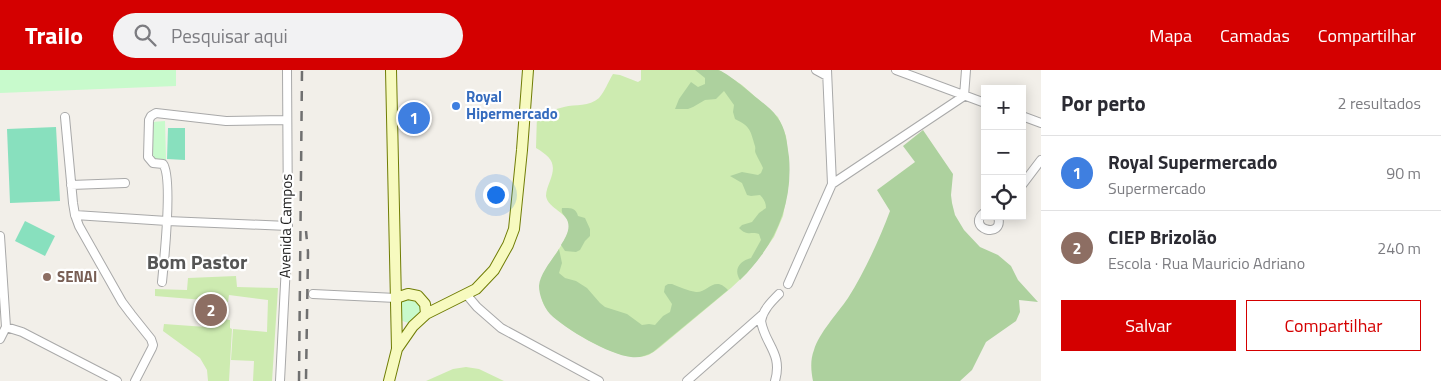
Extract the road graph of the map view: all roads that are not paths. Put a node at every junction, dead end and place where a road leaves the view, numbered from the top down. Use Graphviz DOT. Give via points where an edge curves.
graph roads {
  1 [pos="287,70"];
  2 [pos="391,70"];
  3 [pos="528,70"];
  4 [pos="816,70"];
  5 [pos="896,70"];
  6 [pos="966,70"];
  7 [pos="827,73"];
  8 [pos="964,96"];
  9 [pos="981,102"];
  10 [pos="65,117"];
  11 [pos="1026,117"];
  12 [pos="287,120"];
  13 [pos="1041,123"];
  14 [pos="1041,160"];
  15 [pos="1026,180"];
  16 [pos="125,183"];
  17 [pos="832,184"];
  18 [pos="72,185"];
  19 [pos="75,215"];
  20 [pos="981,216"];
  21 [pos="999,220"];
  22 [pos="167,221"];
  23 [pos="288,226"];
  24 [pos="0,236"];
  25 [pos="162,282"];
  26 [pos="788,284"];
  27 [pos="313,294"];
  28 [pos="466,294"];
  29 [pos="779,294"];
  30 [pos="396,298"];
  31 [pos="426,314"];
  32 [pos="762,317"];
  33 [pos="396,318"];
  34 [pos="413,326"];
  35 [pos="6,327"];
  36 [pos="0,339"];
  37 [pos="397,349"];
  38 [pos="117,381"];
  39 [pos="135,381"];
  40 [pos="280,381"];
  41 [pos="389,381"];
  42 [pos="599,381"];
  43 [pos="687,381"];
  44 [pos="775,381"];
  1 -- 12 [label="street, Avenida Campos"];
  2 -- 30 [label="main road"];
  3 -- 28 [label="main road" via="514,229 494,270"];
  4 -- 7 [label="street"];
  5 -- 8 [label="street"];
  6 -- 8 [label="street"];
  7 -- 17 [label="street"];
  8 -- 9 [label="street"];
  8 -- 17 [label="street"];
  10 -- 18 [label="street"];
  11 -- 13 [label="street"];
  12 -- 22 [label="street" via="226,121 156,113 151,116 148,157 151,162 163,164 166,168"];
  12 -- 23 [label="street, Avenida Campos"];
  14 -- 15 [label="street"];
  16 -- 18 [label="street"];
  17 -- 26 [label="street"];
  18 -- 19 [label="street"];
  19 -- 22 [label="street"];
  19 -- 39 [label="street" via="122,302 152,342"];
  20 -- 21 [label="street" via="979,222 985,230 997,227"];
  22 -- 23 [label="street"];
  22 -- 25 [label="street"];
  23 -- 40 [label="street, Avenida Campos"];
  24 -- 35 [label="street"];
  27 -- 30 [label="street"];
  28 -- 31 [label="main road"];
  28 -- 42 [label="street" via="501,328"];
  29 -- 32 [label="street"];
  30 -- 31 [label="main road" via="408,294 418,296 425,304"];
  30 -- 33 [label="main road"];
  31 -- 34 [label="main road"];
  32 -- 43 [label="street"];
  32 -- 44 [label="street" via="761,324 777,361"];
  33 -- 34 [label="main road" via="402,324"];
  33 -- 37 [label="main road"];
  34 -- 37 [label="main road"];
  35 -- 36 [label="street"];
  35 -- 38 [label="street" via="22,332"];
  37 -- 41 [label="main road"];
}
